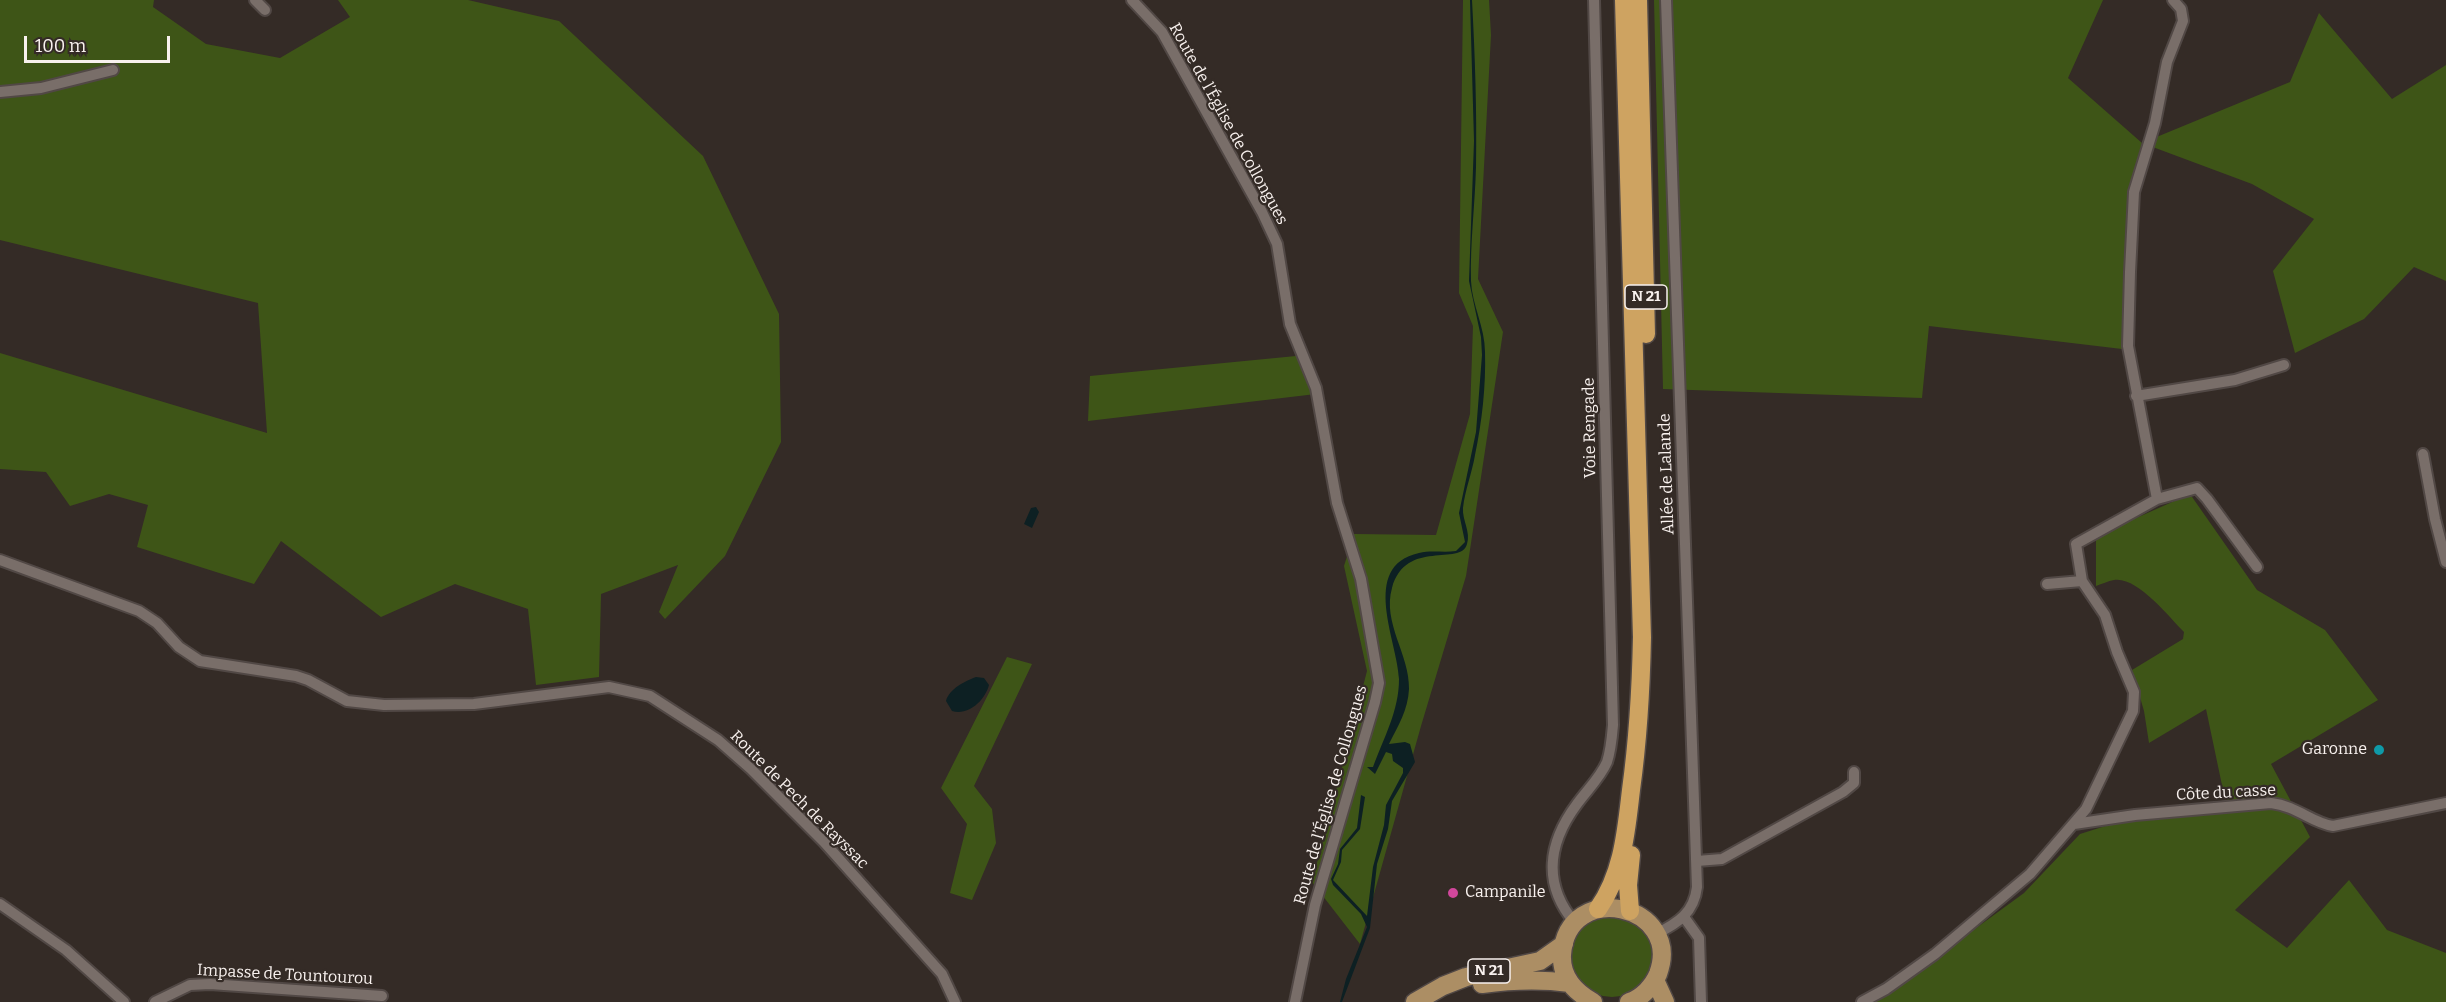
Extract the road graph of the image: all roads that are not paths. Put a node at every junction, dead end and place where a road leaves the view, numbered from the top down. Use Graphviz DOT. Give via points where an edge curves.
graph roads {
  1 [pos="255,0"];
  2 [pos="1132,0"];
  3 [pos="1594,0"];
  4 [pos="1624,0"];
  5 [pos="1638,0"];
  6 [pos="1666,0"];
  7 [pos="2173,0"];
  8 [pos="265,10"];
  9 [pos="113,69"];
  10 [pos="0,92"];
  11 [pos="2284,365"];
  12 [pos="2136,396"];
  13 [pos="2423,454"];
  14 [pos="2157,500"];
  15 [pos="0,560"];
  16 [pos="2446,562"];
  17 [pos="2257,567"];
  18 [pos="2082,581"];
  19 [pos="2047,584"];
  20 [pos="1854,772"];
  21 [pos="2446,803"];
  22 [pos="2074,824"];
  23 [pos="1696,861"];
  24 [pos="0,904"];
  25 [pos="1598,909"];
  26 [pos="1630,911"];
  27 [pos="1684,918"];
  28 [pos="1575,923"];
  29 [pos="1656,934"];
  30 [pos="1564,944"];
  31 [pos="1655,980"];
  32 [pos="1570,983"];
  33 [pos="382,996"];
  34 [pos="1634,1001"];
  35 [pos="123,1002"];
  36 [pos="155,1002"];
  37 [pos="955,1002"];
  38 [pos="1295,1002"];
  39 [pos="1415,1002"];
  40 [pos="1420,1002"];
  41 [pos="1593,1002"];
  42 [pos="1665,1002"];
  43 [pos="1701,1002"];
  44 [pos="1862,1002"];
  1 -- 8 [label="street"];
  2 -- 38 [label="street, Route de l’Église de Collongues" via="1162,32 1277,244 1290,324 1316,388 1337,503 1361,579 1376,664 1379,683 1375,702 1315,905"];
  3 -- 28 [label="street, Voie Rengade" via="1612,725 1606,762 1557,840 1553,862 1556,894"];
  4 -- 25 [label="highway, N 21" via="1642,637 1638,725 1626,836 1614,883"];
  5 -- 26 [label="highway, N 21" via="1654,637 1650,721 1629,870"];
  6 -- 23 [label="street, Allée de Lalande"];
  7 -- 12 [label="street" via="2181,9 2183,21 2167,62 2155,123 2134,192 2128,346"];
  9 -- 10 [label="street" via="41,88"];
  11 -- 12 [label="street" via="2235,380"];
  12 -- 14 [label="street"];
  13 -- 16 [label="street"];
  14 -- 17 [label="street" via="2197,488"];
  14 -- 18 [label="street" via="2076,544"];
  15 -- 37 [label="street, Route de Pech de Rayssac" via="139,611 200,661 296,676 347,701 453,705 609,687 650,696 718,740 824,842 942,974"];
  18 -- 19 [label="street"];
  18 -- 22 [label="street" via="2105,615 2134,692 2134,703 2086,809"];
  20 -- 23 [label="street" via="1854,783 1847,790 1722,859"];
  21 -- 22 [label="street, Côte du casse" via="2333,826 2271,802"];
  22 -- 44 [label="street" via="2009,892 1935,954"];
  23 -- 27 [label="street, Allée de Lalande" via="1696,898"];
  24 -- 35 [label="street" via="66,950"];
  25 -- 26 [label="main road" via="1615,907"];
  25 -- 28 [label="main road"];
  26 -- 29 [label="main road" via="1641,916"];
  27 -- 29 [label="street"];
  27 -- 43 [label="street" via="1699,938"];
  28 -- 30 [label="main road"];
  29 -- 31 [label="main road" via="1661,955"];
  30 -- 32 [label="main road" via="1564,971"];
  30 -- 39 [label="main road, N 21" via="1540,961 1466,977"];
  31 -- 34 [label="main road"];
  31 -- 42 [label="main road"];
  32 -- 40 [label="main road, N 21" via="1506,980 1470,986"];
  32 -- 41 [label="main road"];
  33 -- 36 [label="street, Impasse de Tountourou" via="210,984 190,985"];
}
